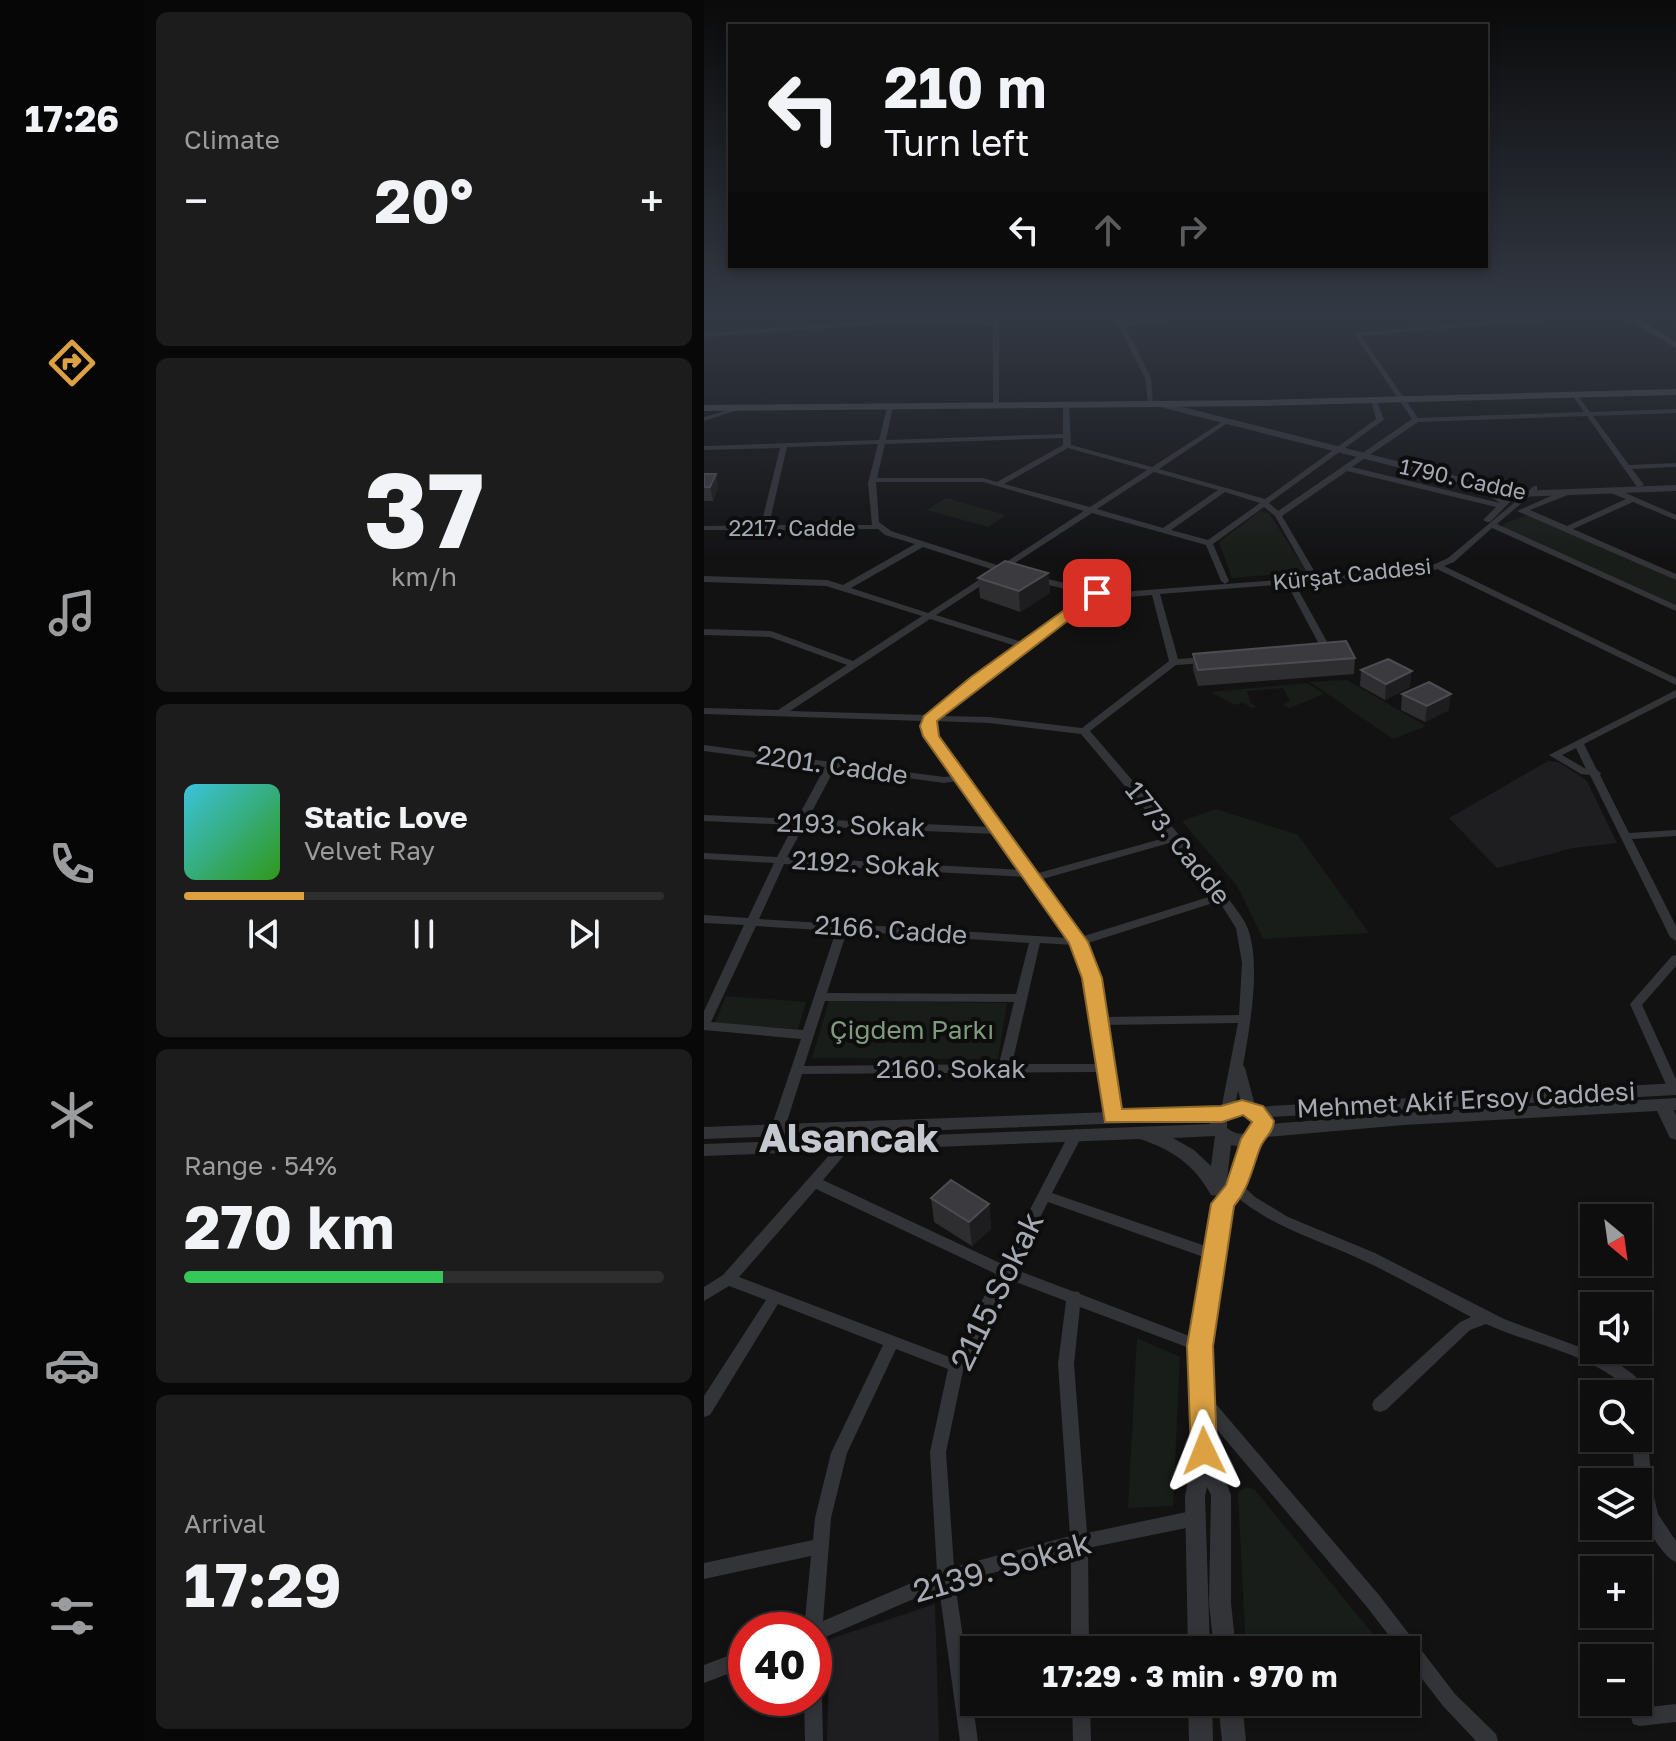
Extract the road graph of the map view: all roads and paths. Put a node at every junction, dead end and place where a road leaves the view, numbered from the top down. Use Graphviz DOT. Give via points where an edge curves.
graph roads {
  1 [pos="996,396"];
  2 [pos="1150,396"];
  3 [pos="1402,396"];
  4 [pos="1498,396"];
  5 [pos="1576,396"];
  6 [pos="1404,399"];
  7 [pos="1374,400"];
  8 [pos="1151,402"];
  9 [pos="1066,403"];
  10 [pos="996,405"];
  11 [pos="744,407"];
  12 [pos="890,407"];
  13 [pos="704,408"];
  14 [pos="1676,411"];
  15 [pos="1589,414"];
  16 [pos="704,419"];
  17 [pos="1416,420"];
  18 [pos="1227,421"];
  19 [pos="1068,436"];
  20 [pos="880,442"];
  21 [pos="784,445"];
  22 [pos="1067,446"];
  23 [pos="704,448"];
  24 [pos="1339,449"];
  25 [pos="1363,455"];
  26 [pos="1676,465"];
  27 [pos="1627,467"];
  28 [pos="1346,468"];
  29 [pos="1155,471"];
  30 [pos="874,480"];
  31 [pos="998,484"];
  32 [pos="1640,485"];
  33 [pos="1480,486"];
  34 [pos="1676,486"];
  35 [pos="1224,489"];
  36 [pos="1611,490"];
  37 [pos="1524,491"];
  38 [pos="1565,493"];
  39 [pos="1631,500"];
  40 [pos="1266,503"];
  41 [pos="1503,504"];
  42 [pos="1524,510"];
  43 [pos="1094,511"];
  44 [pos="1278,515"];
  45 [pos="1676,518"];
  46 [pos="1495,522"];
  47 [pos="880,527"];
  48 [pos="704,528"];
  49 [pos="1566,529"];
  50 [pos="764,530"];
  51 [pos="1165,530"];
  52 [pos="1209,543"];
  53 [pos="922,544"];
  54 [pos="1436,565"];
  55 [pos="1003,569"];
  56 [pos="1017,574"];
  57 [pos="1312,574"];
  58 [pos="1676,577"];
  59 [pos="1031,578"];
  60 [pos="704,579"];
  61 [pos="1225,581"];
  62 [pos="1289,581"];
  63 [pos="844,588"];
  64 [pos="1155,591"];
  65 [pos="1097,593"];
  66 [pos="1676,608"];
  67 [pos="927,616"];
  68 [pos="704,632"];
  69 [pos="1024,646"];
  70 [pos="1307,652"];
  71 [pos="1217,659"];
  72 [pos="1174,662"];
  73 [pos="855,665"];
  74 [pos="1676,682"];
  75 [pos="1676,693"];
  76 [pos="704,711"];
  77 [pos="778,714"];
  78 [pos="929,719"];
  79 [pos="1084,731"];
  80 [pos="1579,744"];
  81 [pos="704,748"];
  82 [pos="831,766"];
  83 [pos="1596,773"];
  84 [pos="961,778"];
  85 [pos="704,818"];
  86 [pos="798,824"];
  87 [pos="998,831"];
  88 [pos="1676,833"];
  89 [pos="1626,836"];
  90 [pos="1176,838"];
  91 [pos="704,856"];
  92 [pos="781,859"];
  93 [pos="1029,877"];
  94 [pos="1223,896"];
  95 [pos="704,919"];
  96 [pos="752,921"];
  97 [pos="843,926"];
  98 [pos="1676,937"];
  99 [pos="1035,940"];
  100 [pos="1078,942"];
  101 [pos="1676,959"];
  102 [pos="820,997"];
  103 [pos="1021,998"];
  104 [pos="1245,1019"];
  105 [pos="1098,1021"];
  106 [pos="704,1025"];
  107 [pos="808,1035"];
  108 [pos="1238,1063"];
  109 [pos="1105,1068"];
  110 [pos="1004,1069"];
  111 [pos="797,1070"];
  112 [pos="1672,1097"];
  113 [pos="1253,1110"];
  114 [pos="1112,1117"];
  115 [pos="1223,1122"];
  116 [pos="777,1131"];
  117 [pos="1134,1132"];
  118 [pos="704,1133"];
  119 [pos="1076,1134"];
  120 [pos="1676,1134"];
  121 [pos="1257,1135"];
  122 [pos="845,1146"];
  123 [pos="704,1150"];
  124 [pos="814,1182"];
  125 [pos="1236,1188"];
  126 [pos="1045,1196"];
  127 [pos="1220,1197"];
  128 [pos="1215,1255"];
  129 [pos="1006,1272"];
  130 [pos="728,1279"];
  131 [pos="704,1295"];
  132 [pos="1074,1296"];
  133 [pos="775,1297"];
  134 [pos="1485,1318"];
  135 [pos="892,1341"];
  136 [pos="1200,1346"];
  137 [pos="956,1366"];
  138 [pos="1203,1401"];
  139 [pos="1380,1405"];
  140 [pos="704,1410"];
  141 [pos="1204,1451"];
  142 [pos="1196,1518"];
  143 [pos="1079,1542"];
  144 [pos="821,1546"];
  145 [pos="1676,1554"];
  146 [pos="704,1571"];
  147 [pos="946,1577"];
  148 [pos="815,1612"];
  149 [pos="832,1623"];
  150 [pos="1080,1636"];
  151 [pos="1199,1636"];
  152 [pos="1224,1636"];
  153 [pos="728,1665"];
  154 [pos="704,1674"];
  155 [pos="1676,1713"];
  156 [pos="813,1716"];
  157 [pos="1081,1716"];
  158 [pos="1200,1716"];
  159 [pos="1231,1716"];
  160 [pos="1640,1717"];
  161 [pos="814,1741"];
  162 [pos="969,1741"];
  163 [pos="1082,1741"];
  164 [pos="1201,1741"];
  165 [pos="1234,1741"];
  166 [pos="1489,1741"];
  1 -- 10 [label="street"];
  2 -- 8 [label="street"];
  3 -- 6 [label="street"];
  4 -- 6 [label="main road"];
  5 -- 15 [label="street"];
  6 -- 7 [label="main road"];
  6 -- 17 [label="street"];
  7 -- 8 [label="main road"];
  7 -- 24 [label="street" via="1380,420"];
  8 -- 9 [label="main road"];
  8 -- 18 [label="street, 1790. Cadde"];
  9 -- 10 [label="main road"];
  9 -- 19 [label="street"];
  10 -- 12 [label="main road"];
  11 -- 12 [label="main road"];
  11 -- 13 [label="main road"];
  11 -- 16 [label="street"];
  12 -- 20 [label="street"];
  14 -- 15 [label="street"];
  15 -- 17 [label="street"];
  15 -- 27 [label="street"];
  17 -- 25 [label="street"];
  18 -- 24 [label="street, 1790. Cadde"];
  18 -- 29 [label="street"];
  19 -- 20 [label="street"];
  19 -- 22 [label="street"];
  20 -- 21 [label="street"];
  20 -- 30 [label="street"];
  21 -- 23 [label="street"];
  21 -- 50 [label="street"];
  22 -- 29 [label="street"];
  22 -- 31 [label="street"];
  24 -- 25 [label="street, 1790. Cadde"];
  24 -- 40 [label="street"];
  25 -- 28 [label="street"];
  25 -- 33 [label="street, 1790. Cadde"];
  25 -- 37 [label="street, 1790. Cadde"];
  26 -- 27 [label="street"];
  27 -- 32 [label="street"];
  28 -- 41 [label="street"];
  28 -- 44 [label="street"];
  29 -- 35 [label="street"];
  29 -- 43 [label="street"];
  30 -- 31 [label="street"];
  30 -- 47 [label="street" via="872,503"];
  31 -- 43 [label="street"];
  32 -- 34 [label="street"];
  32 -- 37 [label="street"];
  33 -- 37 [label="street, 1790. Cadde"];
  33 -- 41 [label="street"];
  34 -- 36 [label="street"];
  35 -- 40 [label="street"];
  35 -- 51 [label="street"];
  36 -- 38 [label="street"];
  36 -- 39 [label="street"];
  37 -- 38 [label="street, 1790. Cadde"];
  37 -- 41 [label="street, Kürşat Caddesi"];
  37 -- 46 [label="street, Kürşat Caddesi"];
  38 -- 42 [label="street"];
  39 -- 45 [label="street"];
  39 -- 49 [label="street"];
  40 -- 44 [label="street"];
  40 -- 52 [label="street"];
  41 -- 54 [label="street, Kürşat Caddesi"];
  42 -- 46 [label="street"];
  42 -- 49 [label="street"];
  43 -- 51 [label="street"];
  43 -- 55 [label="street"];
  44 -- 57 [label="street"];
  46 -- 54 [label="street, Kürşat Caddesi"];
  46 -- 66 [label="street"];
  47 -- 50 [label="street, 2217. Cadde"];
  47 -- 53 [label="street"];
  48 -- 50 [label="street, 2217. Cadde"];
  49 -- 58 [label="street"];
  51 -- 52 [label="street"];
  52 -- 61 [label="street"];
  53 -- 55 [label="street"];
  53 -- 63 [label="street"];
  54 -- 57 [label="street, Kürşat Caddesi"];
  54 -- 62 [label="street, Kürşat Caddesi"];
  54 -- 74 [label="street"];
  55 -- 56 [label="street"];
  55 -- 67 [label="street"];
  57 -- 61 [label="street, Kürşat Caddesi"];
  59 -- 65 [label="street"];
  60 -- 63 [label="street" via="816,581"];
  61 -- 65 [label="street, Kürşat Caddesi"];
  62 -- 64 [label="street, Kürşat Caddesi"];
  62 -- 70 [label="street" via="1325,647"];
  63 -- 67 [label="street"];
  64 -- 65 [label="street, Kürşat Caddesi"];
  64 -- 72 [label="street"];
  65 -- 69 [label="street"];
  67 -- 69 [label="street"];
  67 -- 73 [label="street"];
  68 -- 73 [label="street" via="771,634"];
  69 -- 78 [label="street"];
  71 -- 72 [label="street"];
  72 -- 79 [label="street"];
  73 -- 77 [label="street"];
  75 -- 80 [label="street"];
  76 -- 77 [label="street, 2201. Cadde"];
  77 -- 78 [label="street, 2201. Cadde"];
  78 -- 79 [label="street, 2201. Cadde"];
  78 -- 84 [label="street" via="931,736"];
  79 -- 90 [label="street, 1773. Cadde"];
  80 -- 83 [label="street"];
  80 -- 83 [label="street" via="1554,755"];
  81 -- 82 [label="street, 2201. Cadde"];
  82 -- 84 [label="street, 2201. Cadde"];
  82 -- 86 [label="street"];
  83 -- 89 [label="street"];
  84 -- 87 [label="street"];
  85 -- 86 [label="street, 2193. Sokak"];
  86 -- 87 [label="street, 2193. Sokak"];
  86 -- 92 [label="street"];
  87 -- 93 [label="street"];
  88 -- 89 [label="street"];
  89 -- 98 [label="street"];
  90 -- 93 [label="street, 2192. Sokak"];
  90 -- 94 [label="street, 1773. Cadde"];
  91 -- 92 [label="street, 2192. Sokak"];
  92 -- 93 [label="street, 2192. Sokak"];
  92 -- 96 [label="street"];
  93 -- 100 [label="street"];
  94 -- 100 [label="street"];
  94 -- 104 [label="street, 1773. Cadde" via="1242,928 1248,963"];
  95 -- 96 [label="street, 2166. Cadde"];
  96 -- 97 [label="street, 2166. Cadde"];
  96 -- 106 [label="street"];
  97 -- 99 [label="street, 2166. Cadde"];
  97 -- 102 [label="street"];
  99 -- 100 [label="street, 2166. Cadde"];
  99 -- 103 [label="street"];
  100 -- 105 [label="street" via="1092,978"];
  101 -- 112 [label="street" via="1636,1004"];
  102 -- 103 [label="street"];
  102 -- 107 [label="street"];
  103 -- 110 [label="street"];
  104 -- 105 [label="street"];
  104 -- 108 [label="street, 1773. Cadde"];
  105 -- 109 [label="street"];
  106 -- 107 [label="street"];
  107 -- 111 [label="street"];
  108 -- 113 [label="street"];
  108 -- 115 [label="street, 1773. Cadde"];
  109 -- 110 [label="street, 2160. Sokak"];
  109 -- 114 [label="street"];
  110 -- 111 [label="street, 2160. Sokak"];
  111 -- 116 [label="street"];
  112 -- 113 [label="street, Mehmet Akif Ersoy Caddesi"];
  112 -- 120 [label="street"];
  112 -- 121 [label="street, Mehmet Akif Ersoy Caddesi"];
  113 -- 115 [label="street, Mehmet Akif Ersoy Caddesi"];
  113 -- 121 [label="street" via="1263,1121"];
  114 -- 115 [label="street"];
  114 -- 116 [label="street"];
  115 -- 117 [label="street"];
  115 -- 121 [label="street, Mehmet Akif Ersoy Caddesi" via="1237,1141"];
  115 -- 127 [label="street"];
  116 -- 118 [label="street"];
  117 -- 119 [label="street"];
  117 -- 127 [label="street" via="1181,1147 1198,1160"];
  119 -- 122 [label="street"];
  119 -- 126 [label="street, 2115.Sokak"];
  121 -- 125 [label="street"];
  122 -- 123 [label="street"];
  122 -- 124 [label="street"];
  124 -- 129 [label="street"];
  124 -- 130 [label="street"];
  125 -- 127 [label="street"];
  125 -- 134 [label="street" via="1284,1223 1369,1256"];
  126 -- 128 [label="street"];
  126 -- 129 [label="street, 2115.Sokak"];
  127 -- 128 [label="street"];
  128 -- 136 [label="street"];
  129 -- 132 [label="street"];
  129 -- 137 [label="street, 2115.Sokak"];
  130 -- 131 [label="street"];
  130 -- 133 [label="street"];
  132 -- 136 [label="street"];
  132 -- 143 [label="street" via="1066,1364"];
  133 -- 135 [label="street"];
  133 -- 140 [label="street"];
  134 -- 139 [label="street" via="1465,1326"];
  134 -- 145 [label="street" via="1596,1362 1628,1379 1643,1396 1646,1504"];
  135 -- 137 [label="street"];
  135 -- 144 [label="street" via="839,1453"];
  136 -- 138 [label="street"];
  137 -- 147 [label="street, 2115.Sokak" via="938,1452"];
  138 -- 141 [label="street"];
  138 -- 166 [label="street" via="1373,1601 1449,1700"];
  141 -- 142 [label="street"];
  141 -- 152 [label="street" via="1221,1495"];
  142 -- 143 [label="street, 2139. Sokak"];
  142 -- 151 [label="street"];
  143 -- 147 [label="street, 2139. Sokak"];
  143 -- 150 [label="street"];
  144 -- 146 [label="street"];
  144 -- 148 [label="street"];
  147 -- 149 [label="street, 2139. Sokak"];
  147 -- 162 [label="street, 2115.Sokak"];
  153 -- 154 [label="street"];
  155 -- 160 [label="street"];
  156 -- 161 [label="street"];
  157 -- 163 [label="street"];
  158 -- 164 [label="street"];
  159 -- 165 [label="street"];
}
